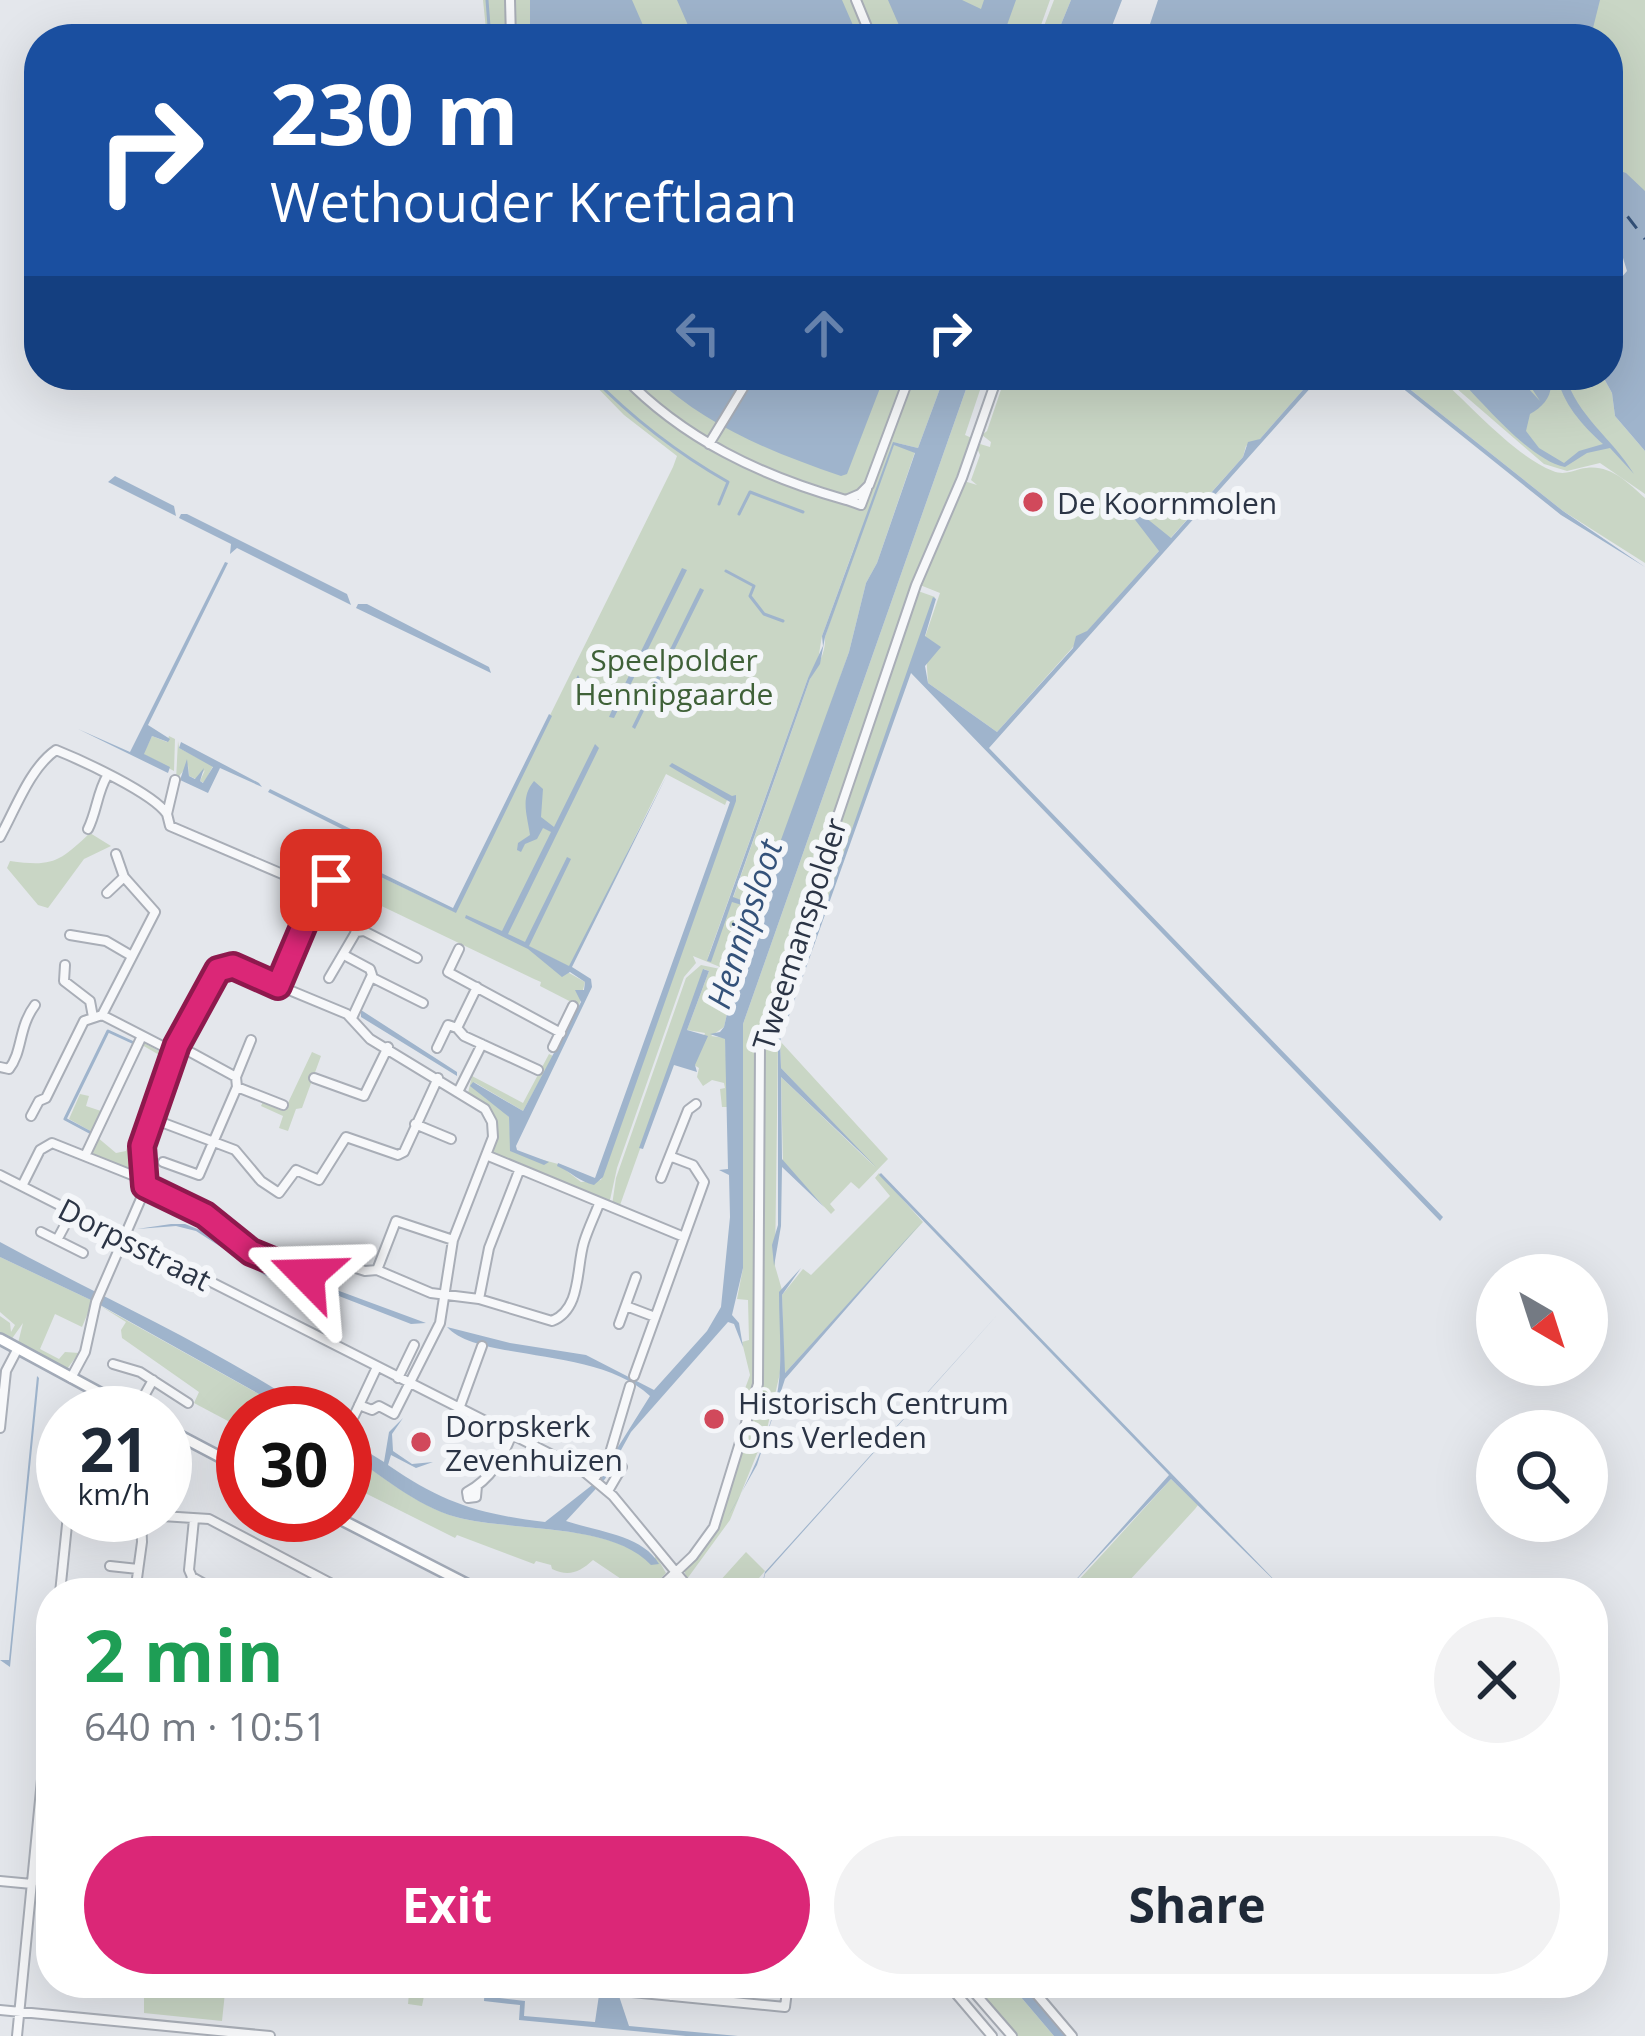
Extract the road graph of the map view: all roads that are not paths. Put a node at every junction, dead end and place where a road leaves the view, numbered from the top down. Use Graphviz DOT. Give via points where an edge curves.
graph roads {
  1 [pos="638,390"];
  2 [pos="742,390"];
  3 [pos="904,390"];
  4 [pos="993,390"];
  5 [pos="709,444"];
  6 [pos="868,485"];
  7 [pos="846,500"];
  8 [pos="107,776"];
  9 [pos="175,780"];
  10 [pos="167,814"];
  11 [pos="88,829"];
  12 [pos="0,837"];
  13 [pos="116,854"];
  14 [pos="124,878"];
  15 [pos="317,886"];
  16 [pos="107,892"];
  17 [pos="356,932"];
  18 [pos="70,935"];
  19 [pos="459,949"];
  20 [pos="130,955"];
  21 [pos="344,956"];
  22 [pos="417,958"];
  23 [pos="65,965"];
  24 [pos="371,977"];
  25 [pos="329,978"];
  26 [pos="278,986"];
  27 [pos="477,987"];
  28 [pos="423,1003"];
  29 [pos="34,1005"];
  30 [pos="573,1006"];
  31 [pos="97,1016"];
  32 [pos="352,1018"];
  33 [pos="457,1028"];
  34 [pos="560,1033"];
  35 [pos="141,1038"];
  36 [pos="251,1040"];
  37 [pos="482,1044"];
  38 [pos="388,1047"];
  39 [pos="553,1047"];
  40 [pos="437,1048"];
  41 [pos="174,1052"];
  42 [pos="192,1053"];
  43 [pos="0,1067"];
  44 [pos="538,1070"];
  45 [pos="314,1078"];
  46 [pos="438,1078"];
  47 [pos="237,1082"];
  48 [pos="458,1092"];
  49 [pos="696,1104"];
  50 [pos="283,1105"];
  51 [pos="31,1117"];
  52 [pos="153,1119"];
  53 [pos="415,1124"];
  54 [pos="452,1139"];
  55 [pos="214,1142"];
  56 [pos="86,1154"];
  57 [pos="486,1155"];
  58 [pos="672,1157"];
  59 [pos="163,1162"];
  60 [pos="519,1171"];
  61 [pos="142,1174"];
  62 [pos="0,1175"];
  63 [pos="661,1178"];
  64 [pos="22,1186"];
  65 [pos="145,1186"];
  66 [pos="599,1204"];
  67 [pos="72,1212"];
  68 [pos="40,1232"];
  69 [pos="124,1238"];
  70 [pos="684,1238"];
  71 [pos="57,1240"];
  72 [pos="453,1240"];
  73 [pos="82,1253"];
  74 [pos="313,1254"];
  75 [pos="376,1270"];
  76 [pos="307,1275"];
  77 [pos="636,1277"];
  78 [pos="445,1296"];
  79 [pos="479,1299"];
  80 [pos="626,1306"];
  81 [pos="655,1317"];
  82 [pos="619,1324"];
  83 [pos="0,1339"];
  84 [pos="414,1346"];
  85 [pos="482,1346"];
  86 [pos="17,1350"];
  87 [pos="113,1364"];
  88 [pos="376,1367"];
  89 [pos="70,1378"];
  90 [pos="398,1378"];
  91 [pos="153,1380"];
  92 [pos="411,1384"];
  93 [pos="85,1386"];
  94 [pos="150,1386"];
  95 [pos="162,1386"];
  96 [pos="368,1386"];
  97 [pos="459,1408"];
  98 [pos="372,1410"];
  99 [pos="0,1427"];
  100 [pos="512,1434"];
  101 [pos="622,1466"];
  102 [pos="602,1484"];
  103 [pos="477,1486"];
  104 [pos="194,1519"];
  105 [pos="372,1535"];
  106 [pos="65,1542"];
  107 [pos="142,1542"];
  108 [pos="110,1566"];
  109 [pos="139,1569"];
  110 [pos="676,1573"];
  111 [pos="192,1577"];
  112 [pos="62,1578"];
  113 [pos="138,1578"];
  114 [pos="320,1578"];
  115 [pos="455,1578"];
  116 [pos="670,1578"];
  117 [pos="680,1578"];
  118 [pos="36,1844"];
  119 [pos="0,1881"];
  120 [pos="32,1884"];
  121 [pos="694,1998"];
  122 [pos="728,1998"];
  123 [pos="786,1998"];
  124 [pos="959,1998"];
  125 [pos="979,1998"];
  126 [pos="1040,1998"];
  127 [pos="728,2001"];
  128 [pos="0,2010"];
  129 [pos="20,2012"];
  130 [pos="17,2036"];
  131 [pos="270,2036"];
  132 [pos="992,2036"];
  133 [pos="1012,2036"];
  134 [pos="1072,2036"];
  1 -- 5 [label="street"];
  2 -- 5 [label="street"];
  3 -- 6 [label="street"];
  4 -- 110 [label="street, Tweemanspolder" via="916,585 760,1046 758,1384 714,1527"];
  5 -- 7 [label="street"];
  6 -- 7 [label="street"];
  6 -- 7 [label="street" via="861,505"];
  8 -- 10 [label="street"];
  8 -- 11 [label="street"];
  8 -- 12 [label="street" via="51,751"];
  9 -- 10 [label="street"];
  10 -- 15 [label="street" via="170,826"];
  13 -- 14 [label="street"];
  14 -- 16 [label="street"];
  14 -- 20 [label="street" via="154,912"];
  15 -- 17 [label="street" via="341,883 333,913"];
  15 -- 26 [label="street"];
  17 -- 21 [label="street"];
  17 -- 22 [label="street"];
  18 -- 20 [label="street" via="106,940"];
  19 -- 27 [label="street" via="448,973"];
  20 -- 31 [label="street"];
  21 -- 24 [label="street"];
  21 -- 25 [label="street"];
  23 -- 31 [label="street" via="64,981"];
  24 -- 28 [label="street"];
  24 -- 32 [label="street"];
  26 -- 32 [label="street"];
  26 -- 41 [label="street" via="225,965"];
  27 -- 33 [label="street"];
  27 -- 34 [label="street"];
  29 -- 43 [label="street" via="21,1024 15,1061"];
  30 -- 34 [label="street"];
  31 -- 35 [label="street"];
  31 -- 51 [label="street" via="81,1026"];
  32 -- 38 [label="street"];
  33 -- 37 [label="street"];
  33 -- 40 [label="street" via="448,1025"];
  34 -- 39 [label="street"];
  35 -- 41 [label="street"];
  35 -- 56 [label="street"];
  36 -- 47 [label="street"];
  37 -- 44 [label="street"];
  37 -- 48 [label="street"];
  38 -- 45 [label="street" via="364,1096"];
  38 -- 46 [label="street"];
  41 -- 52 [label="street"];
  42 -- 47 [label="street"];
  46 -- 48 [label="street"];
  46 -- 53 [label="street"];
  47 -- 50 [label="street"];
  47 -- 55 [label="street"];
  48 -- 57 [label="street" via="491,1117"];
  49 -- 58 [label="street"];
  52 -- 55 [label="street"];
  52 -- 61 [label="street"];
  53 -- 54 [label="street"];
  53 -- 55 [label="street" via="404,1152 340,1141 319,1180 296,1170 279,1193 235,1150"];
  55 -- 59 [label="street" via="199,1175"];
  56 -- 61 [label="street"];
  56 -- 64 [label="street" via="46,1144"];
  57 -- 60 [label="street"];
  57 -- 72 [label="street"];
  58 -- 63 [label="street"];
  58 -- 70 [label="street" via="704,1179"];
  60 -- 66 [label="street"];
  60 -- 79 [label="street"];
  61 -- 65 [label="street"];
  62 -- 64 [label="street, Dorpsstraat"];
  64 -- 67 [label="street, Dorpsstraat"];
  65 -- 69 [label="street"];
  65 -- 76 [label="street" via="205,1215 251,1252"];
  66 -- 70 [label="street"];
  66 -- 79 [label="street" via="562,1317 552,1322"];
  67 -- 69 [label="street, Dorpsstraat"];
  67 -- 71 [label="street"];
  68 -- 71 [label="street"];
  69 -- 88 [label="street, Dorpsstraat"];
  69 -- 89 [label="street"];
  70 -- 81 [label="street"];
  71 -- 73 [label="street"];
  72 -- 75 [label="street" via="396,1221"];
  72 -- 78 [label="street"];
  74 -- 75 [label="street"];
  75 -- 78 [label="street"];
  77 -- 80 [label="street"];
  78 -- 79 [label="street"];
  78 -- 92 [label="street"];
  80 -- 81 [label="street"];
  80 -- 82 [label="street"];
  81 -- 102 [label="street"];
  83 -- 86 [label="main road"];
  84 -- 90 [label="street"];
  85 -- 97 [label="street"];
  86 -- 89 [label="main road"];
  86 -- 99 [label="street" via="6,1371"];
  87 -- 91 [label="street"];
  88 -- 90 [label="street, Dorpsstraat"];
  88 -- 96 [label="street"];
  89 -- 93 [label="main road"];
  90 -- 92 [label="street, Dorpsstraat"];
  91 -- 94 [label="street"];
  91 -- 95 [label="street"];
  92 -- 97 [label="street, Dorpsstraat"];
  92 -- 98 [label="street" via="394,1414"];
  97 -- 100 [label="street, Dorpsstraat"];
  100 -- 102 [label="street, Dorpsstraat"];
  100 -- 103 [label="street" via="502,1460"];
  101 -- 102 [label="street"];
  102 -- 110 [label="street, Dorpsstraat"];
  104 -- 111 [label="street"];
  104 -- 114 [label="street"];
  105 -- 115 [label="main road"];
  106 -- 112 [label="street"];
  107 -- 109 [label="street"];
  108 -- 109 [label="street"];
  109 -- 113 [label="street"];
  110 -- 116 [label="street, Tweemanspolder"];
  110 -- 117 [label="street, Dorpsstraat"];
  118 -- 120 [label="street"];
  119 -- 120 [label="street"];
  120 -- 129 [label="street"];
  121 -- 127 [label="street"];
  122 -- 127 [label="street"];
  123 -- 127 [label="street" via="785,2007"];
  124 -- 132 [label="street"];
  125 -- 133 [label="street"];
  126 -- 134 [label="street"];
  128 -- 129 [label="street"];
  129 -- 130 [label="street"];
  129 -- 131 [label="street"];
}
